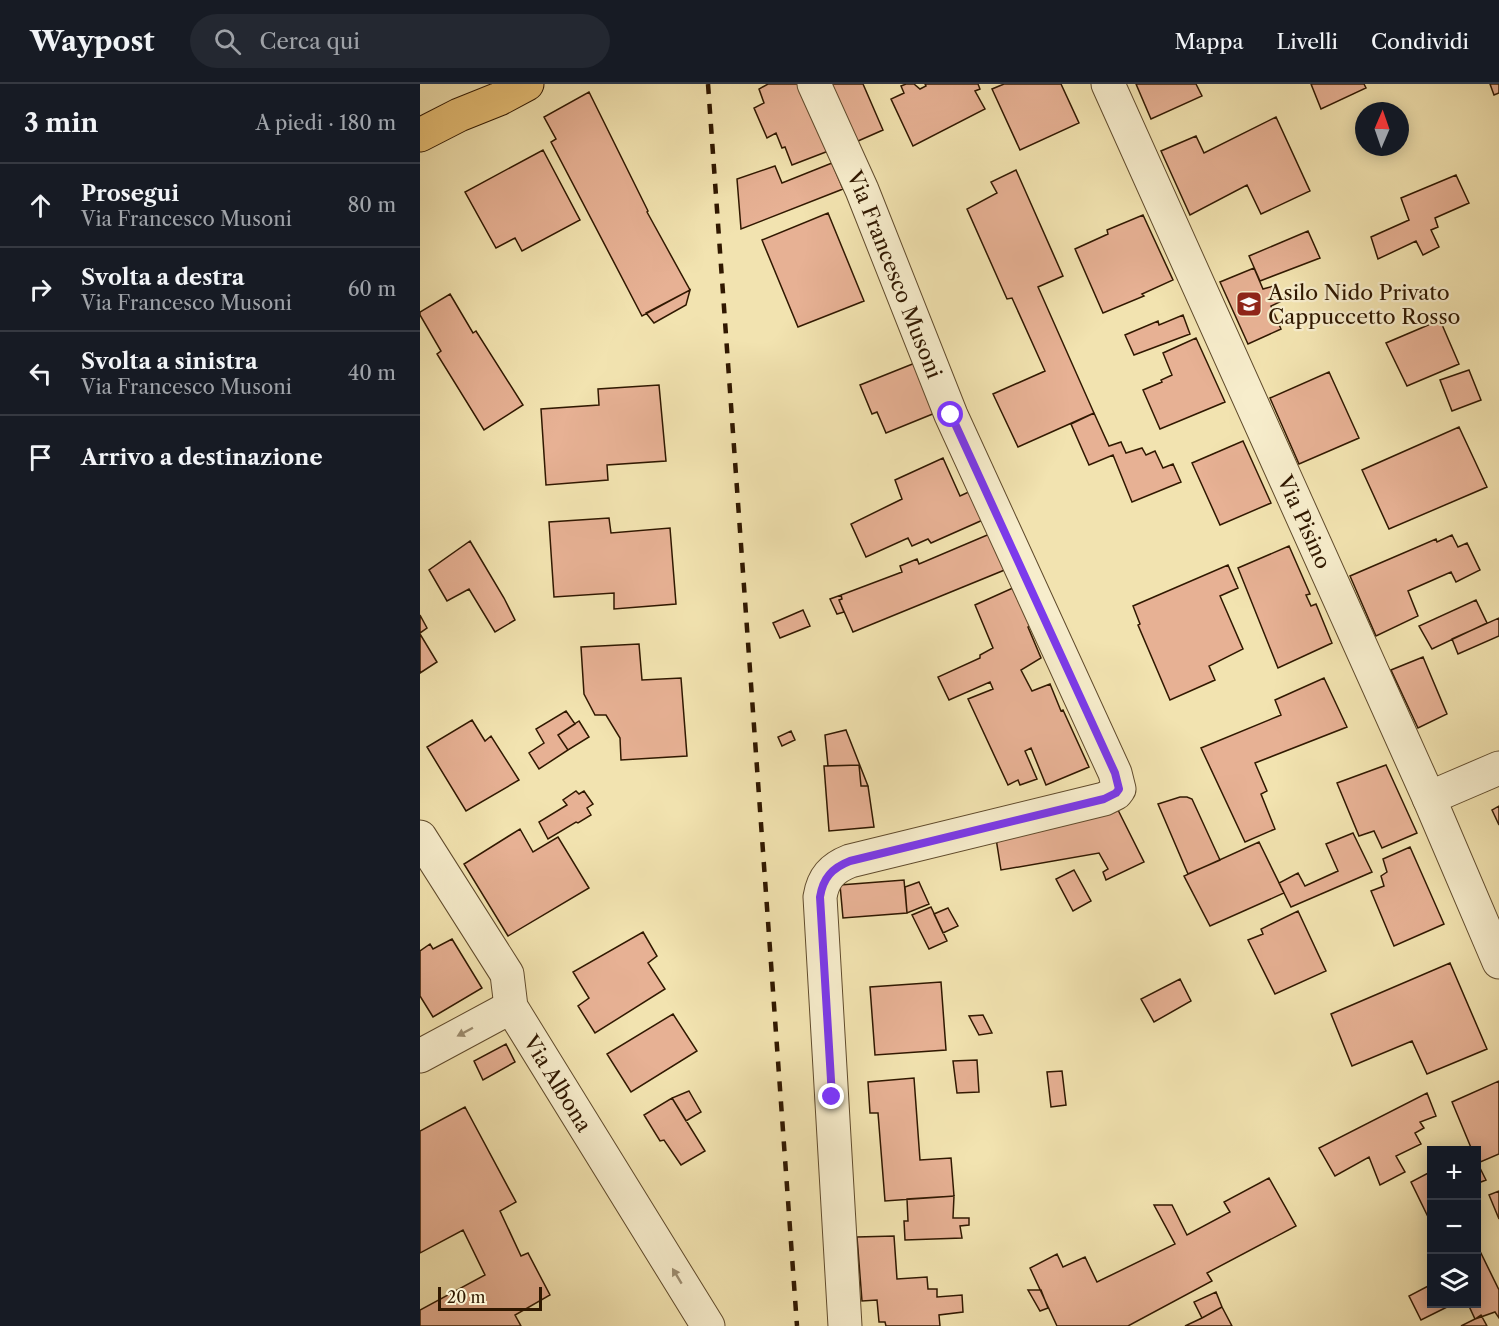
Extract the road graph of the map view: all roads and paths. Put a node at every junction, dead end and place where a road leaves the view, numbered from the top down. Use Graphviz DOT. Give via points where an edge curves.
graph roads {
  1 [pos="487,84"];
  2 [pos="527,84"];
  3 [pos="814,84"];
  4 [pos="1108,84"];
  5 [pos="459,115"];
  6 [pos="420,135"];
  7 [pos="1499,768"];
  8 [pos="1429,798"];
  9 [pos="420,837"];
  10 [pos="1499,962"];
  11 [pos="511,1007"];
  12 [pos="420,1056"];
  13 [pos="708,1326"];
  14 [pos="845,1326"];
  1 -- 5 [label="main road"];
  2 -- 5 [label="main road"];
  3 -- 14 [label="street, Via Francesco Musoni" via="862,190 951,415 1119,789 1104,799 850,861 838,866 822,884"];
  4 -- 8 [label="street, Via Pisino"];
  5 -- 6 [label="main road"];
  7 -- 8 [label="street"];
  8 -- 10 [label="street, Via Pisino"];
  9 -- 11 [label="street, Via Albona" via="507,974"];
  11 -- 12 [label="street, one-way"];
  13 -- 11 [label="street, Via Albona, one-way"];
}
